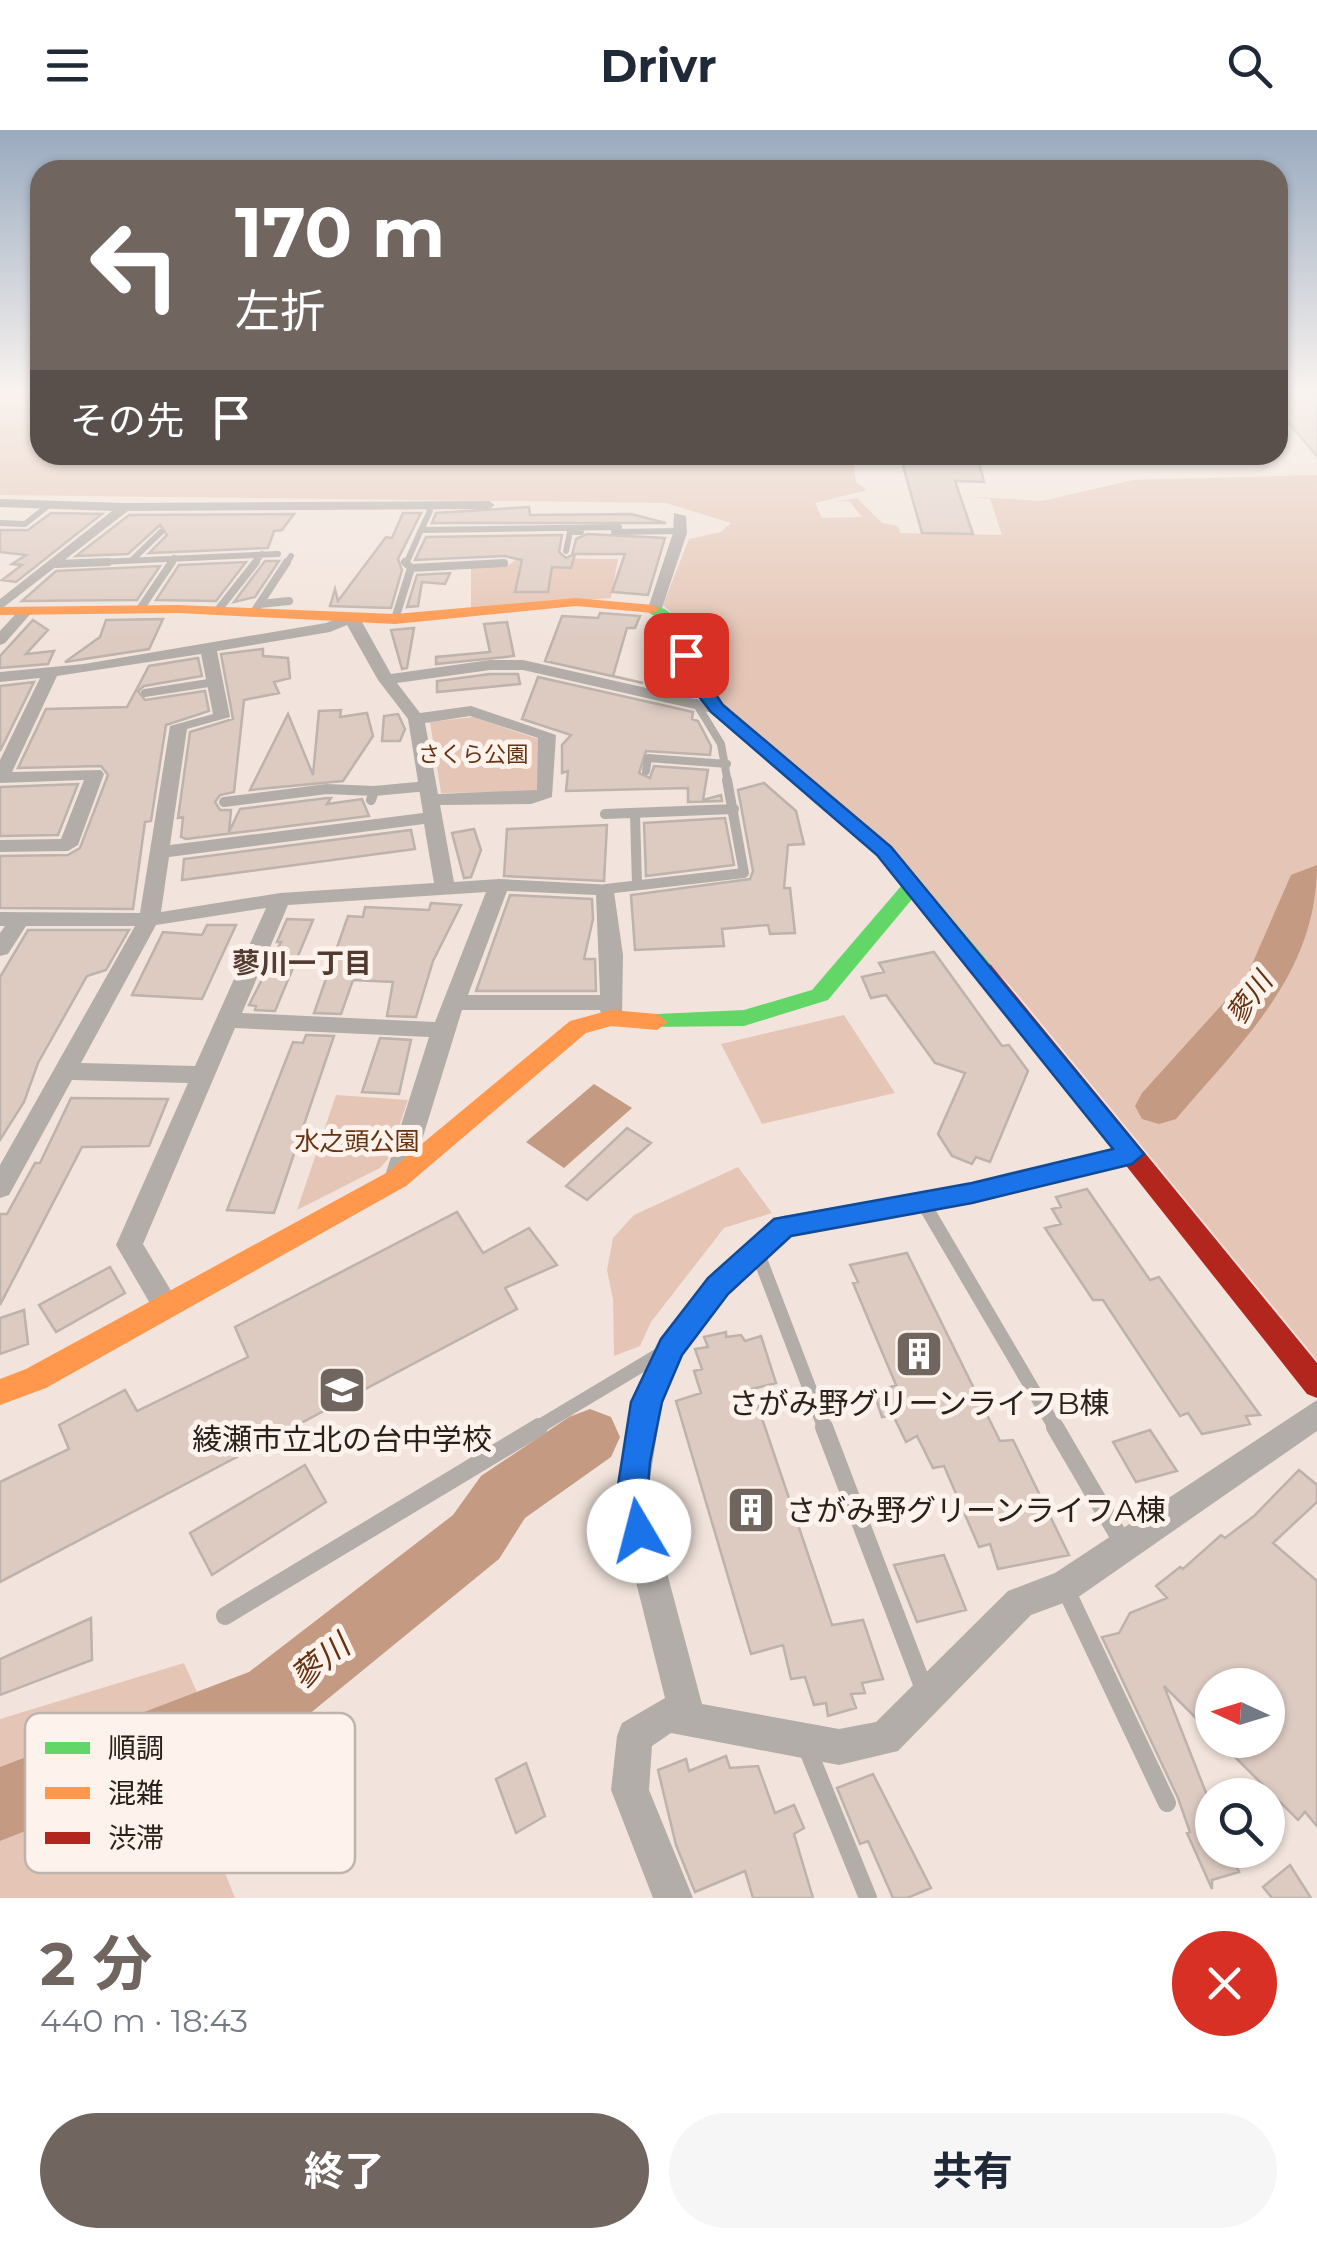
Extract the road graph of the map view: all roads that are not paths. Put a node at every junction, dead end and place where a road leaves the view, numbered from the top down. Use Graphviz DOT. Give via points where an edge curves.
graph roads {
  1 [pos="0,503"];
  2 [pos="49,505"];
  3 [pos="428,505"];
  4 [pos="490,505"];
  5 [pos="125,507"];
  6 [pos="0,523"];
  7 [pos="679,524"];
  8 [pos="619,527"];
  9 [pos="421,530"];
  10 [pos="162,532"];
  11 [pos="566,551"];
  12 [pos="262,554"];
  13 [pos="278,554"];
  14 [pos="460,555"];
  15 [pos="291,556"];
  16 [pos="174,558"];
  17 [pos="132,560"];
  18 [pos="504,563"];
  19 [pos="56,564"];
  20 [pos="456,566"];
  21 [pos="411,568"];
  22 [pos="289,601"];
  23 [pos="0,608"];
  24 [pos="256,608"];
  25 [pos="655,608"];
  26 [pos="140,609"];
  27 [pos="218,610"];
  28 [pos="26,611"];
  29 [pos="348,619"];
  30 [pos="395,620"];
  31 [pos="0,640"];
  32 [pos="208,647"];
  33 [pos="51,672"];
  34 [pos="0,677"];
  35 [pos="386,680"];
  36 [pos="215,682"];
  37 [pos="145,693"];
  38 [pos="703,698"];
  39 [pos="416,718"];
  40 [pos="727,764"];
  41 [pos="646,771"];
  42 [pos="0,778"];
  43 [pos="431,801"];
  44 [pos="224,802"];
  45 [pos="734,809"];
  46 [pos="636,813"];
  47 [pos="605,814"];
  48 [pos="0,846"];
  49 [pos="159,852"];
  50 [pos="914,884"];
  51 [pos="499,885"];
  52 [pos="638,885"];
  53 [pos="445,889"];
  54 [pos="606,889"];
  55 [pos="280,899"];
  56 [pos="10,919"];
  57 [pos="149,920"];
  58 [pos="0,948"];
  59 [pos="454,1002"];
  60 [pos="612,1011"];
  61 [pos="229,1020"];
  62 [pos="443,1030"];
  63 [pos="65,1071"];
  64 [pos="204,1075"];
  65 [pos="0,1139"];
  66 [pos="27,1140"];
  67 [pos="1132,1154"];
  68 [pos="397,1179"];
  69 [pos="0,1188"];
  70 [pos="921,1199"];
  71 [pos="757,1251"];
  72 [pos="166,1304"];
  73 [pos="671,1348"];
  74 [pos="1317,1385"];
  75 [pos="0,1392"];
  76 [pos="1317,1414"];
  77 [pos="1125,1547"];
  78 [pos="1065,1586"];
  79 [pos="225,1616"];
  80 [pos="928,1698"];
  81 [pos="688,1717"];
  82 [pos="803,1739"];
  83 [pos="1167,1803"];
  84 [pos="673,1898"];
  85 [pos="868,1898"];
  1 -- 2 [label="street"];
  2 -- 5 [label="street"];
  2 -- 6 [label="lane" via="25,524"];
  3 -- 4 [label="street"];
  3 -- 5 [label="street"];
  3 -- 9 [label="lane"];
  5 -- 19 [label="street"];
  7 -- 11 [label="lane" via="570,532"];
  7 -- 25 [label="street"];
  8 -- 9 [label="lane"];
  9 -- 21 [label="lane" via="404,564"];
  10 -- 17 [label="lane"];
  12 -- 13 [label="lane"];
  12 -- 16 [label="lane"];
  12 -- 27 [label="lane"];
  14 -- 20 [label="lane"];
  15 -- 24 [label="lane"];
  16 -- 17 [label="lane"];
  16 -- 26 [label="lane"];
  17 -- 19 [label="lane"];
  18 -- 20 [label="lane"];
  19 -- 23 [label="street"];
  20 -- 21 [label="lane"];
  21 -- 30 [label="lane"];
  22 -- 24 [label="lane"];
  23 -- 28 [label="street"];
  24 -- 27 [label="street"];
  24 -- 29 [label="street"];
  25 -- 30 [label="street" via="576,602"];
  25 -- 38 [label="street" via="670,620"];
  26 -- 27 [label="street"];
  26 -- 28 [label="street"];
  28 -- 31 [label="street"];
  29 -- 30 [label="street"];
  29 -- 32 [label="street"];
  29 -- 35 [label="street"];
  32 -- 33 [label="street"];
  32 -- 36 [label="street"];
  33 -- 34 [label="street"];
  33 -- 42 [label="street"];
  35 -- 38 [label="street" via="523,665"];
  35 -- 39 [label="street"];
  36 -- 37 [label="lane"];
  36 -- 49 [label="street" via="222,717 179,726"];
  38 -- 40 [label="lane"];
  38 -- 50 [label="street"];
  39 -- 43 [label="street"];
  39 -- 43 [label="street" via="472,711 548,735 546,792"];
  40 -- 41 [label="lane" via="648,758"];
  40 -- 45 [label="lane"];
  42 -- 48 [label="street" via="94,774 68,845"];
  43 -- 44 [label="lane" via="328,789"];
  43 -- 49 [label="street"];
  43 -- 53 [label="street"];
  45 -- 46 [label="lane"];
  45 -- 52 [label="lane" via="744,873"];
  46 -- 47 [label="lane"];
  46 -- 52 [label="lane"];
  49 -- 57 [label="street"];
  50 -- 60 [label="street" via="820,995 744,1018 668,1023"];
  50 -- 67 [label="street"];
  51 -- 53 [label="street"];
  51 -- 54 [label="street"];
  51 -- 59 [label="street"];
  52 -- 54 [label="lane"];
  53 -- 55 [label="street"];
  54 -- 60 [label="street"];
  55 -- 57 [label="street"];
  55 -- 61 [label="street"];
  56 -- 57 [label="street"];
  56 -- 58 [label="street"];
  57 -- 63 [label="street"];
  59 -- 60 [label="street"];
  59 -- 62 [label="street"];
  60 -- 68 [label="street" via="578,1026"];
  61 -- 62 [label="street"];
  61 -- 64 [label="street"];
  62 -- 68 [label="street"];
  63 -- 64 [label="street"];
  63 -- 66 [label="street"];
  64 -- 72 [label="street" via="129,1245"];
  65 -- 66 [label="street"];
  66 -- 69 [label="street"];
  67 -- 70 [label="street"];
  67 -- 74 [label="street"];
  68 -- 72 [label="street"];
  70 -- 71 [label="street" via="784,1227"];
  70 -- 77 [label="lane"];
  71 -- 73 [label="street" via="718,1286"];
  71 -- 80 [label="lane"];
  72 -- 75 [label="street" via="36,1380"];
  73 -- 79 [label="lane"];
  73 -- 81 [label="street" via="646,1402 632,1498"];
  76 -- 77 [label="street"];
  77 -- 78 [label="street"];
  78 -- 80 [label="street" via="1020,1602"];
  78 -- 83 [label="lane"];
  80 -- 82 [label="street" via="885,1738 839,1747"];
  81 -- 82 [label="street"];
  81 -- 84 [label="street" via="668,1715 635,1736 630,1790"];
  82 -- 85 [label="lane"];
}
